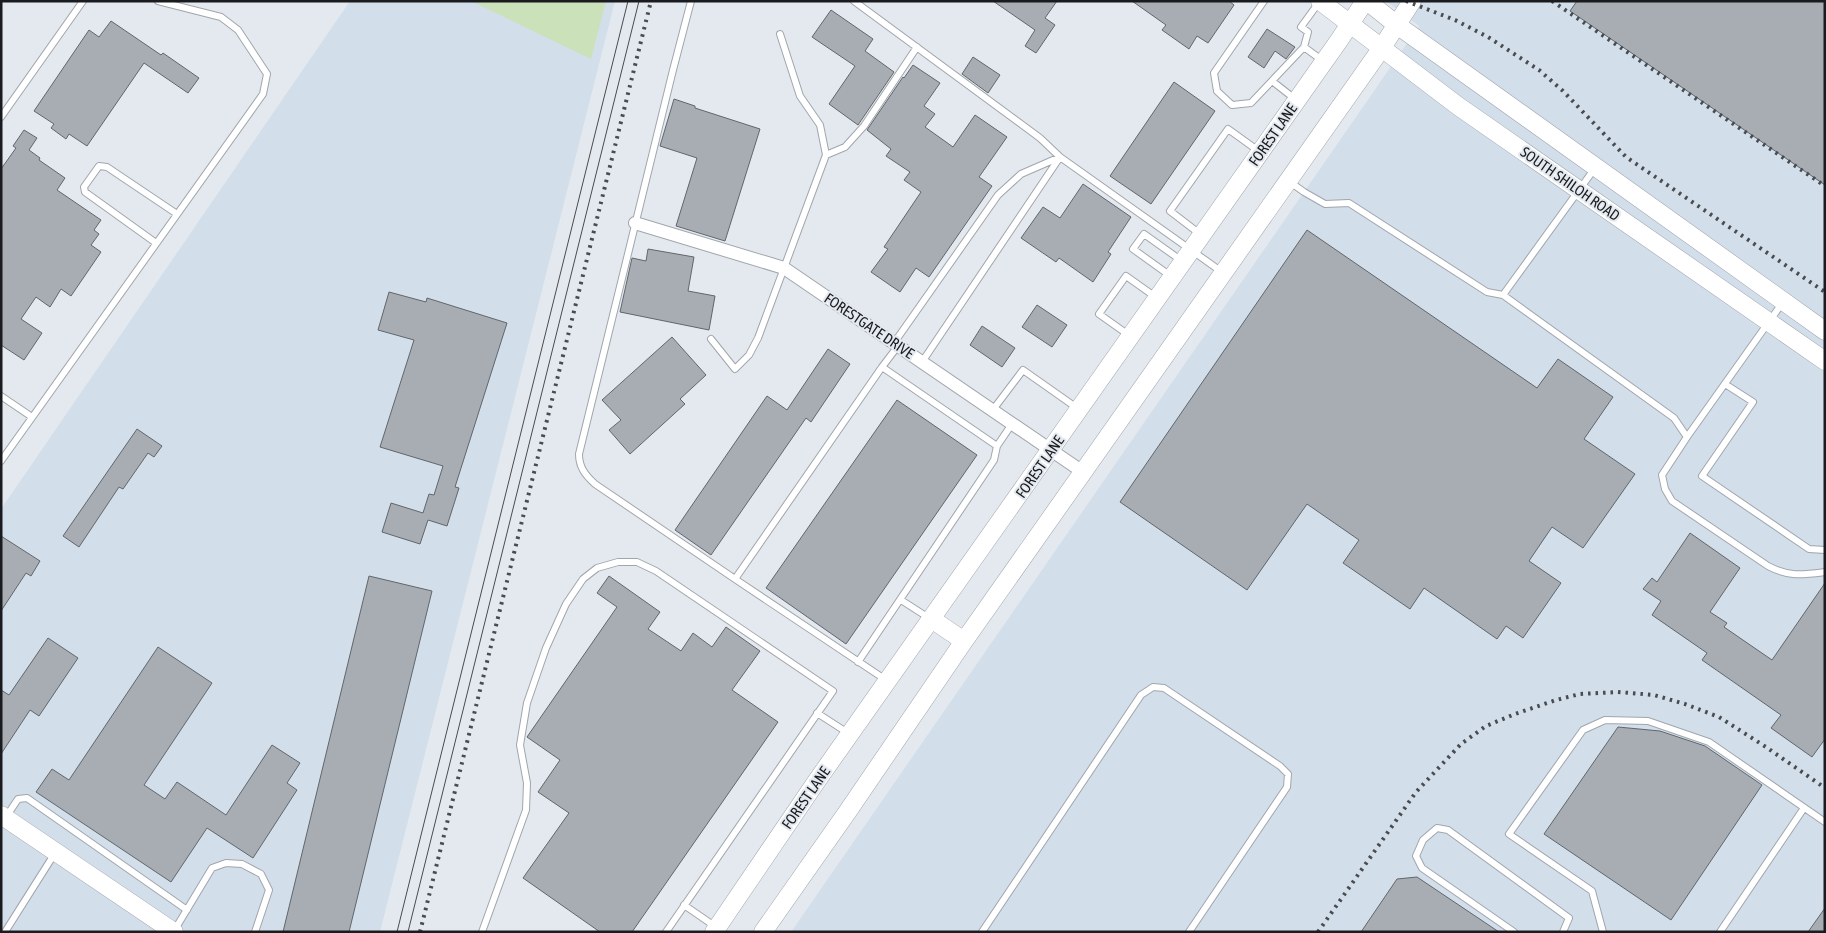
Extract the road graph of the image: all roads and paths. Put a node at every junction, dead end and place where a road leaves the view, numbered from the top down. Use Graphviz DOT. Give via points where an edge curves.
graph roads {
  1 [pos="83,1"];
  2 [pos="158,1"];
  3 [pos="691,1"];
  4 [pos="854,1"];
  5 [pos="1264,1"];
  6 [pos="1320,1"];
  7 [pos="1366,1"];
  8 [pos="1412,1"];
  9 [pos="1350,25"];
  10 [pos="1397,25"];
  11 [pos="780,34"];
  12 [pos="1304,47"];
  13 [pos="917,48"];
  14 [pos="1381,49"];
  15 [pos="1324,62"];
  16 [pos="1272,81"];
  17 [pos="1297,101"];
  18 [pos="1,117"];
  19 [pos="1261,152"];
  20 [pos="826,155"];
  21 [pos="1060,157"];
  22 [pos="1596,167"];
  23 [pos="1289,180"];
  24 [pos="1579,190"];
  25 [pos="177,214"];
  26 [pos="635,223"];
  27 [pos="1203,235"];
  28 [pos="156,243"];
  29 [pos="1188,256"];
  30 [pos="784,268"];
  31 [pos="1224,272"];
  32 [pos="1173,278"];
  33 [pos="1503,295"];
  34 [pos="1158,299"];
  35 [pos="1784,301"];
  36 [pos="1769,322"];
  37 [pos="1825,331"];
  38 [pos="1132,336"];
  39 [pos="711,339"];
  40 [pos="896,345"];
  41 [pos="1825,361"];
  42 [pos="922,362"];
  43 [pos="882,367"];
  44 [pos="1725,384"];
  45 [pos="1,396"];
  46 [pos="1080,410"];
  47 [pos="992,411"];
  48 [pos="32,417"];
  49 [pos="1012,424"];
  50 [pos="1687,437"];
  51 [pos="997,446"];
  52 [pos="1050,450"];
  53 [pos="4,452"];
  54 [pos="1,461"];
  55 [pos="1083,472"];
  56 [pos="1825,550"];
  57 [pos="1825,572"];
  58 [pos="735,579"];
  59 [pos="901,600"];
  60 [pos="933,620"];
  61 [pos="964,641"];
  62 [pos="858,662"];
  63 [pos="888,682"];
  64 [pos="817,713"];
  65 [pos="850,734"];
  66 [pos="1804,808"];
  67 [pos="3,816"];
  68 [pos="1825,822"];
  69 [pos="56,852"];
  70 [pos="684,905"];
  71 [pos="187,910"];
  72 [pos="718,930"];
  73 [pos="5,932"];
  74 [pos="174,932"];
  75 [pos="255,932"];
  76 [pos="482,932"];
  77 [pos="666,932"];
  78 [pos="763,932"];
  79 [pos="982,932"];
  80 [pos="1189,932"];
  81 [pos="1514,932"];
  82 [pos="1563,932"];
  83 [pos="1603,932"];
  84 [pos="1720,932"];
  1 -- 18 [label="lane"];
  2 -- 25 [label="lane" via="221,17 238,30 267,74 263,94"];
  3 -- 26 [label="lane"];
  4 -- 13 [label="lane"];
  5 -- 16 [label="lane" via="1214,73 1217,92 1232,105 1251,103"];
  6 -- 9 [label="main road, SOUTH SHILOH ROAD"];
  6 -- 12 [label="lane" via="1301,27 1308,32"];
  7 -- 9 [label="main road, FOREST LANE"];
  7 -- 10 [label="main road, SOUTH SHILOH ROAD"];
  8 -- 10 [label="main road"];
  9 -- 14 [label="main road, SOUTH SHILOH ROAD"];
  9 -- 15 [label="main road, FOREST LANE"];
  10 -- 14 [label="main road"];
  10 -- 22 [label="main road, SOUTH SHILOH ROAD"];
  11 -- 20 [label="lane" via="800,96 820,126"];
  12 -- 15 [label="lane"];
  12 -- 16 [label="lane"];
  13 -- 20 [label="lane" via="864,126 845,147"];
  13 -- 21 [label="lane" via="1040,138"];
  14 -- 23 [label="main road"];
  14 -- 24 [label="main road, SOUTH SHILOH ROAD"];
  15 -- 17 [label="main road, FOREST LANE"];
  16 -- 17 [label="lane"];
  17 -- 19 [label="main road, FOREST LANE"];
  19 -- 27 [label="main road, FOREST LANE"];
  19 -- 27 [label="lane" via="1228,129 1180,196 1170,211"];
  20 -- 30 [label="lane"];
  21 -- 29 [label="lane"];
  21 -- 40 [label="lane" via="1021,174 998,195"];
  21 -- 42 [label="lane"];
  22 -- 24 [label="lane"];
  22 -- 35 [label="main road, SOUTH SHILOH ROAD"];
  23 -- 31 [label="main road"];
  23 -- 33 [label="lane" via="1325,204 1350,203 1487,292"];
  24 -- 33 [label="lane"];
  24 -- 36 [label="main road, SOUTH SHILOH ROAD"];
  25 -- 28 [label="lane"];
  25 -- 28 [label="lane" via="107,167 99,166 84,186 85,192"];
  26 -- 30 [label="street, FORESTGATE DRIVE"];
  26 -- 58 [label="lane" via="579,464 595,484"];
  27 -- 29 [label="main road, FOREST LANE"];
  28 -- 48 [label="lane"];
  29 -- 31 [label="lane"];
  29 -- 32 [label="main road, FOREST LANE"];
  29 -- 32 [label="lane" via="1144,234 1138,242 1133,250"];
  30 -- 39 [label="lane" via="758,338 749,355 735,369"];
  30 -- 40 [label="street, FORESTGATE DRIVE"];
  31 -- 55 [label="main road"];
  32 -- 34 [label="main road, FOREST LANE"];
  33 -- 50 [label="lane" via="1674,418"];
  34 -- 38 [label="main road, FOREST LANE"];
  34 -- 38 [label="lane" via="1126,276 1099,314"];
  35 -- 36 [label="lane"];
  35 -- 37 [label="main road, SOUTH SHILOH ROAD"];
  36 -- 41 [label="main road, SOUTH SHILOH ROAD"];
  36 -- 44 [label="lane"];
  38 -- 46 [label="main road, FOREST LANE"];
  40 -- 42 [label="street, FORESTGATE DRIVE"];
  40 -- 43 [label="lane"];
  42 -- 47 [label="street, FORESTGATE DRIVE"];
  43 -- 51 [label="lane"];
  43 -- 58 [label="lane"];
  44 -- 50 [label="lane"];
  44 -- 56 [label="lane" via="1753,402 1702,476 1809,549"];
  45 -- 48 [label="lane"];
  46 -- 47 [label="lane" via="1023,370"];
  46 -- 52 [label="main road, FOREST LANE"];
  47 -- 49 [label="street, FORESTGATE DRIVE"];
  48 -- 53 [label="lane"];
  49 -- 51 [label="lane"];
  49 -- 52 [label="street, FORESTGATE DRIVE"];
  50 -- 57 [label="lane" via="1662,475 1672,501 1781,573"];
  51 -- 59 [label="lane" via="994,460"];
  52 -- 55 [label="street, FORESTGATE DRIVE"];
  52 -- 60 [label="main road, FOREST LANE"];
  53 -- 54 [label="lane"];
  55 -- 61 [label="main road"];
  58 -- 62 [label="lane"];
  59 -- 60 [label="lane"];
  59 -- 62 [label="lane"];
  60 -- 61 [label="main road"];
  60 -- 63 [label="main road, FOREST LANE"];
  61 -- 78 [label="main road"];
  62 -- 63 [label="lane"];
  63 -- 65 [label="main road, FOREST LANE"];
  64 -- 65 [label="lane"];
  64 -- 70 [label="lane"];
  64 -- 76 [label="lane" via="833,691 656,571 637,562 618,562 597,568 583,579 566,604 527,703 520,744 526,810"];
  65 -- 72 [label="main road, FOREST LANE"];
  66 -- 68 [label="lane"];
  66 -- 83 [label="lane" via="1709,742 1648,721 1606,720 1582,730 1509,834 1592,891"];
  66 -- 84 [label="lane"];
  67 -- 69 [label="main road"];
  67 -- 71 [label="lane" via="18,799 27,798"];
  69 -- 73 [label="lane"];
  69 -- 74 [label="main road"];
  70 -- 72 [label="lane"];
  70 -- 77 [label="lane"];
  71 -- 74 [label="lane"];
  71 -- 75 [label="lane" via="212,868 226,863 242,864 261,874 269,890"];
  79 -- 80 [label="lane" via="1141,696 1153,687 1164,688 1288,774 1287,787"];
  81 -- 82 [label="lane" via="1422,868 1416,856 1423,840 1436,828 1448,830 1570,918"];
}
